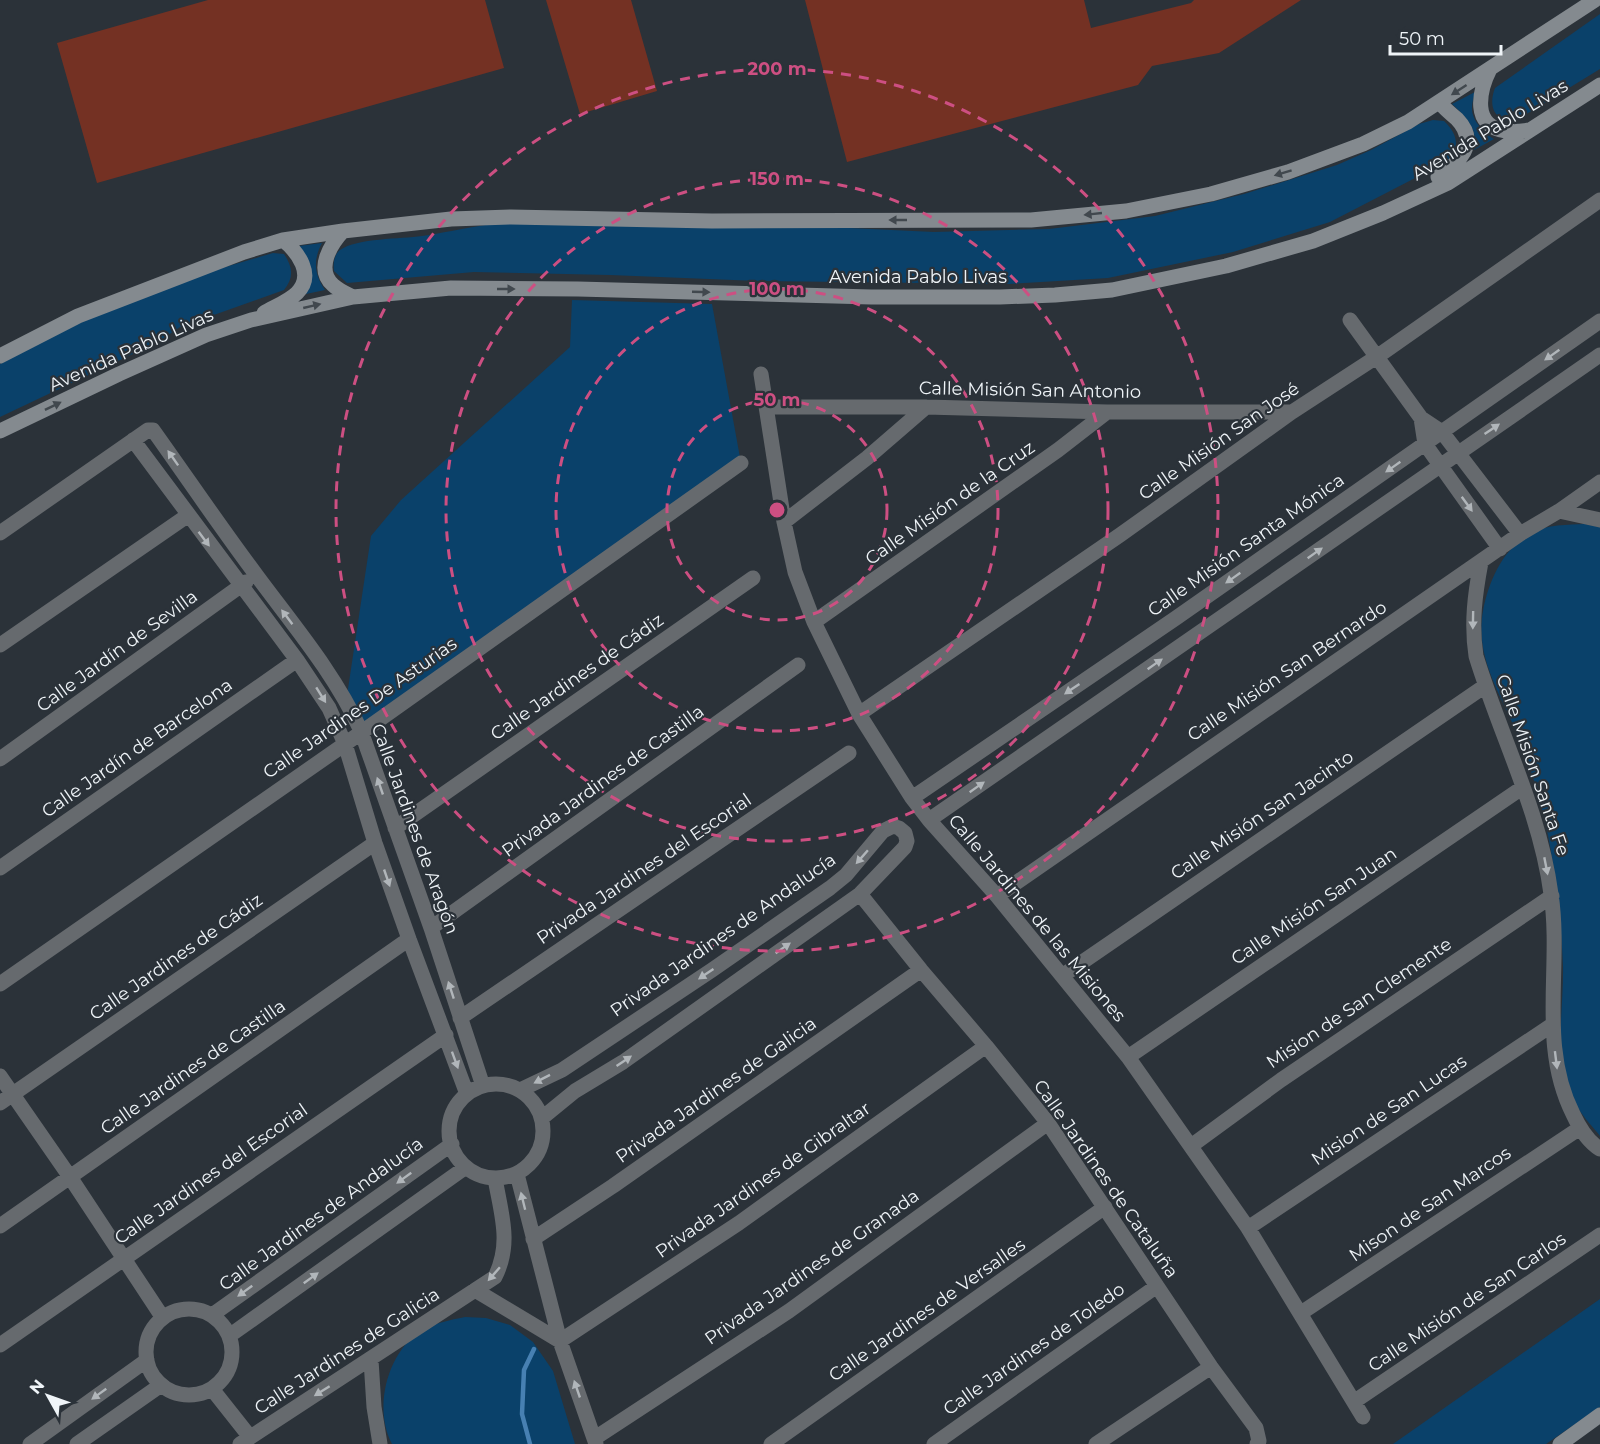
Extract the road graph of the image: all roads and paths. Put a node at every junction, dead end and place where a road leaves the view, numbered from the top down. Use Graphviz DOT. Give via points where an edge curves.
graph roads {
  1 [pos="1595,0"];
  2 [pos="1490,69"];
  3 [pos="1600,85"];
  4 [pos="1440,103"];
  5 [pos="1531,130"];
  6 [pos="1600,200"];
  7 [pos="1383,213"];
  8 [pos="343,231"];
  9 [pos="284,240"];
  10 [pos="353,297"];
  11 [pos="251,320"];
  12 [pos="1350,320"];
  13 [pos="1600,321"];
  14 [pos="1600,355"];
  15 [pos="0,356"];
  16 [pos="1378,356"];
  17 [pos="761,374"];
  18 [pos="767,407"];
  19 [pos="926,407"];
  20 [pos="1292,411"];
  21 [pos="1107,412"];
  22 [pos="1421,418"];
  23 [pos="0,431"];
  24 [pos="1442,432"];
  25 [pos="133,440"];
  26 [pos="1425,444"];
  27 [pos="1458,452"];
  28 [pos="741,463"];
  29 [pos="1439,466"];
  30 [pos="1600,482"];
  31 [pos="1559,511"];
  32 [pos="187,516"];
  33 [pos="1600,520"];
  34 [pos="784,522"];
  35 [pos="0,533"];
  36 [pos="1520,534"];
  37 [pos="1500,549"];
  38 [pos="1481,562"];
  39 [pos="256,574"];
  40 [pos="753,578"];
  41 [pos="240,586"];
  42 [pos="1176,618"];
  43 [pos="814,622"];
  44 [pos="1191,639"];
  45 [pos="0,645"];
  46 [pos="297,660"];
  47 [pos="798,665"];
  48 [pos="1485,686"];
  49 [pos="859,714"];
  50 [pos="361,731"];
  51 [pos="345,744"];
  52 [pos="849,753"];
  53 [pos="0,759"];
  54 [pos="1522,788"];
  55 [pos="912,798"];
  56 [pos="929,820"];
  57 [pos="395,828"];
  58 [pos="375,843"];
  59 [pos="0,868"];
  60 [pos="860,894"];
  61 [pos="997,896"];
  62 [pos="1552,896"];
  63 [pos="430,928"];
  64 [pos="409,939"];
  65 [pos="921,970"];
  66 [pos="1062,976"];
  67 [pos="0,984"];
  68 [pos="460,1018"];
  69 [pos="1552,1025"];
  70 [pos="446,1035"];
  71 [pos="986,1046"];
  72 [pos="1128,1057"];
  73 [pos="0,1076"];
  74 [pos="483,1086"];
  75 [pos="520,1090"];
  76 [pos="467,1094"];
  77 [pos="6,1098"];
  78 [pos="542,1118"];
  79 [pos="1048,1123"];
  80 [pos="1580,1128"];
  81 [pos="452,1144"];
  82 [pos="1191,1146"];
  83 [pos="1600,1149"];
  84 [pos="466,1167"];
  85 [pos="517,1174"];
  86 [pos="70,1177"];
  87 [pos="495,1178"];
  88 [pos="1105,1207"];
  89 [pos="0,1226"];
  90 [pos="1248,1228"];
  91 [pos="1600,1235"];
  92 [pos="532,1239"];
  93 [pos="123,1258"];
  94 [pos="1157,1286"];
  95 [pos="475,1290"];
  96 [pos="1301,1313"];
  97 [pos="212,1315"];
  98 [pos="163,1318"];
  99 [pos="229,1336"];
  100 [pos="560,1341"];
  101 [pos="0,1345"];
  102 [pos="147,1360"];
  103 [pos="371,1360"];
  104 [pos="1211,1367"];
  105 [pos="161,1385"];
  106 [pos="212,1389"];
  107 [pos="1355,1401"];
  108 [pos="1600,1414"];
  109 [pos="1364,1417"];
  110 [pos="245,1440"];
  111 [pos="596,1441"];
  112 [pos="1258,1443"];
  113 [pos="30,1444"];
  114 [pos="77,1444"];
  115 [pos="380,1444"];
  116 [pos="771,1444"];
  117 [pos="934,1444"];
  118 [pos="1096,1444"];
  119 [pos="1560,1444"];
  1 -- 2 [label="main road"];
  2 -- 4 [label="main road, one-way"];
  2 -- 5 [label="main road" via="1480,96 1483,115 1504,131"];
  3 -- 5 [label="main road, Avenida Pablo Livas"];
  4 -- 7 [label="main road" via="1464,129 1466,150 1453,167"];
  4 -- 8 [label="main road, one-way" via="1363,144 1288,172 1212,194 1126,211 1032,220 511,217"];
  5 -- 7 [label="main road, Avenida Pablo Livas" via="1448,183"];
  6 -- 16 [label="street, Calle Misión San José"];
  10 -- 7 [label="main road, Avenida Pablo Livas, one-way" via="451,288 871,297 1055,295 1112,290 1226,266 1312,242"];
  8 -- 9 [label="main road"];
  8 -- 10 [label="main road" via="326,256 326,273 332,284"];
  9 -- 11 [label="main road" via="302,261 306,278 298,293"];
  9 -- 15 [label="main road" via="78,316"];
  11 -- 10 [label="main road, Avenida Pablo Livas, one-way"];
  23 -- 11 [label="main road, Avenida Pablo Livas, one-way" via="206,335"];
  12 -- 16 [label="street"];
  13 -- 24 [label="street, Calle Misión Santa Mónica, one-way"];
  27 -- 14 [label="street, one-way"];
  16 -- 20 [label="street, Calle Misión San José"];
  16 -- 22 [label="street"];
  17 -- 18 [label="street, Calle Jardines de las Misiones"];
  18 -- 19 [label="street, Calle Misión San Antonio"];
  18 -- 34 [label="street, Calle Jardines de las Misiones"];
  19 -- 21 [label="street, Calle Misión San Antonio"];
  19 -- 34 [label="street"];
  20 -- 21 [label="street, Calle Misión San Antonio"];
  20 -- 49 [label="street, Calle Misión San José"];
  21 -- 43 [label="street, Calle Misión de la Cruz"];
  22 -- 24 [label="street"];
  22 -- 26 [label="street"];
  24 -- 26 [label="street, Calle Misión Santa Mónica"];
  24 -- 27 [label="street"];
  25 -- 32 [label="street, Calle Jardines de Aragón"];
  25 -- 35 [label="street"];
  39 -- 25 [label="street, Calle Jardines de Aragón, one-way" via="153,430"];
  26 -- 29 [label="street"];
  26 -- 42 [label="street, Calle Misión Santa Mónica, one-way"];
  27 -- 29 [label="street"];
  27 -- 36 [label="street"];
  28 -- 50 [label="street, Calle Jardines De Asturias"];
  29 -- 37 [label="street, one-way"];
  44 -- 29 [label="street, one-way"];
  30 -- 31 [label="street, Calle Misión San Bernardo"];
  31 -- 33 [label="street"];
  31 -- 36 [label="street, Calle Misión San Bernardo"];
  32 -- 41 [label="street, Calle Jardines de Aragón, one-way"];
  32 -- 45 [label="street"];
  34 -- 43 [label="street, Calle Jardines de las Misiones" via="795,572"];
  36 -- 37 [label="street, Calle Misión San Bernardo"];
  37 -- 38 [label="street, Calle Misión San Bernardo"];
  38 -- 48 [label="street, Calle Misión Santa Fe, one-way" via="1473,632"];
  38 -- 61 [label="street, Calle Misión San Bernardo"];
  39 -- 41 [label="street, Calle Jardín de Sevilla"];
  50 -- 39 [label="street, Calle Jardines de Aragón, one-way" via="316,654"];
  40 -- 57 [label="street, Calle Jardines de Cádiz"];
  41 -- 46 [label="street, Calle Jardines de Aragón"];
  41 -- 53 [label="street, Calle Jardín de Sevilla"];
  42 -- 44 [label="street"];
  42 -- 55 [label="street, Calle Misión Santa Mónica, one-way"];
  43 -- 49 [label="street, Calle Jardines de las Misiones"];
  56 -- 44 [label="street, one-way"];
  46 -- 51 [label="street, Calle Jardines de Aragón, one-way" via="330,708"];
  46 -- 59 [label="street, Calle Jardín de Barcelona"];
  47 -- 63 [label="street, Privada Jardines de Castilla"];
  48 -- 54 [label="street, Calle Misión Santa Fe"];
  48 -- 66 [label="street, Calle Misión San Jacinto"];
  49 -- 55 [label="street, Calle Jardines de las Misiones"];
  50 -- 51 [label="street, Calle Jardines De Asturias"];
  57 -- 50 [label="street, Calle Jardines de Aragón, one-way"];
  51 -- 58 [label="street, Calle Jardines de Aragón"];
  51 -- 67 [label="street, Calle Jardines De Asturias"];
  52 -- 68 [label="street, Privada Jardines del Escorial"];
  54 -- 62 [label="street, Calle Misión Santa Fe, one-way" via="1545,859"];
  54 -- 72 [label="street, Calle Misión San Juan"];
  55 -- 56 [label="street, Calle Jardines de las Misiones"];
  56 -- 61 [label="street, Calle Jardines de las Misiones"];
  57 -- 63 [label="street, Calle Jardines de Aragón"];
  58 -- 64 [label="street, Calle Jardines de Aragón, one-way"];
  58 -- 77 [label="street, Calle Jardines de Cádiz"];
  60 -- 65 [label="street, Calle Jardines de Cataluña"];
  60 -- 75 [label="street, Privada Jardines de Andalucía, one-way" via="905,848 907,837 899,828 893,826 883,831 846,875 712,970 561,1070"];
  78 -- 60 [label="street, Privada Jardines de Andalucía, one-way"];
  61 -- 66 [label="street, Calle Jardines de las Misiones"];
  62 -- 69 [label="street, Calle Misión Santa Fe"];
  62 -- 82 [label="street, Mision de San Clemente" via="1281,1080"];
  68 -- 63 [label="street, Calle Jardines de Aragón, one-way"];
  64 -- 70 [label="street, Calle Jardines de Aragón"];
  64 -- 86 [label="street, Calle Jardines de Castilla"];
  65 -- 71 [label="street, Calle Jardines de Cataluña"];
  65 -- 92 [label="street, Privada Jardines de Galicia" via="614,1186"];
  66 -- 72 [label="street, Calle Jardines de las Misiones"];
  68 -- 74 [label="street, Calle Jardines de Aragón"];
  69 -- 80 [label="street, Calle Misión Santa Fe, one-way" via="1562,1089"];
  69 -- 90 [label="street, Mision de San Lucas"];
  70 -- 76 [label="street, Calle Jardines de Aragón, one-way"];
  70 -- 93 [label="street, Calle Jardines del Escorial"];
  71 -- 79 [label="street, Calle Jardines de Cataluña"];
  71 -- 100 [label="street, Privada Jardines de Gibraltar" via="739,1223"];
  72 -- 82 [label="street, Calle Jardines de las Misiones"];
  73 -- 77 [label="street"];
  74 -- 75 [label="street" via="502,1084"];
  74 -- 76 [label="street"];
  75 -- 78 [label="street" via="534,1102"];
  76 -- 81 [label="street" via="452,1114"];
  77 -- 86 [label="street"];
  78 -- 85 [label="street" via="539,1150"];
  79 -- 88 [label="street, Calle Jardines de Cataluña"];
  79 -- 111 [label="street, Privada Jardines de Granada" via="789,1311"];
  80 -- 83 [label="street, Calle Misión Santa Fe"];
  80 -- 96 [label="street, Mison de San Marcos"];
  81 -- 84 [label="street" via="455,1155"];
  81 -- 97 [label="street, Calle Jardines de Andalucía, one-way"];
  82 -- 90 [label="street, Calle Jardines de las Misiones"];
  84 -- 87 [label="street"];
  99 -- 84 [label="street, one-way"];
  85 -- 87 [label="street"];
  92 -- 85 [label="street, one-way"];
  86 -- 89 [label="street, Calle Jardines de Castilla"];
  86 -- 93 [label="street"];
  87 -- 95 [label="street, Calle Jardines de Galicia, one-way" via="505,1247 495,1277"];
  88 -- 94 [label="street, Calle Jardines de Cataluña"];
  88 -- 116 [label="street, Calle Jardines de Versalles"];
  90 -- 96 [label="street, Calle Jardines de las Misiones"];
  91 -- 107 [label="street, Calle Misión de San Carlos"];
  92 -- 100 [label="street"];
  93 -- 98 [label="street"];
  93 -- 101 [label="street, Calle Jardines del Escorial"];
  94 -- 104 [label="street, Calle Jardines de Cataluña"];
  94 -- 117 [label="street, Calle Jardines de Toledo"];
  95 -- 100 [label="street"];
  95 -- 103 [label="street, Calle Jardines de Galicia"];
  96 -- 107 [label="street, Calle Jardines de las Misiones"];
  97 -- 98 [label="street" via="184,1309"];
  97 -- 99 [label="street"];
  98 -- 102 [label="street" via="148,1341"];
  99 -- 106 [label="street" via="230,1365"];
  111 -- 100 [label="street, one-way"];
  102 -- 105 [label="street"];
  102 -- 113 [label="street, one-way"];
  103 -- 110 [label="street, Calle Jardines de Galicia, one-way"];
  103 -- 115 [label="street"];
  104 -- 112 [label="street, Calle Jardines de Cataluña" via="1256,1428"];
  104 -- 118 [label="street"];
  105 -- 106 [label="street" via="184,1395"];
  105 -- 114 [label="street"];
  106 -- 110 [label="street"];
  107 -- 109 [label="street, Calle Jardines de las Misiones"];
  108 -- 119 [label="main road"];
}
